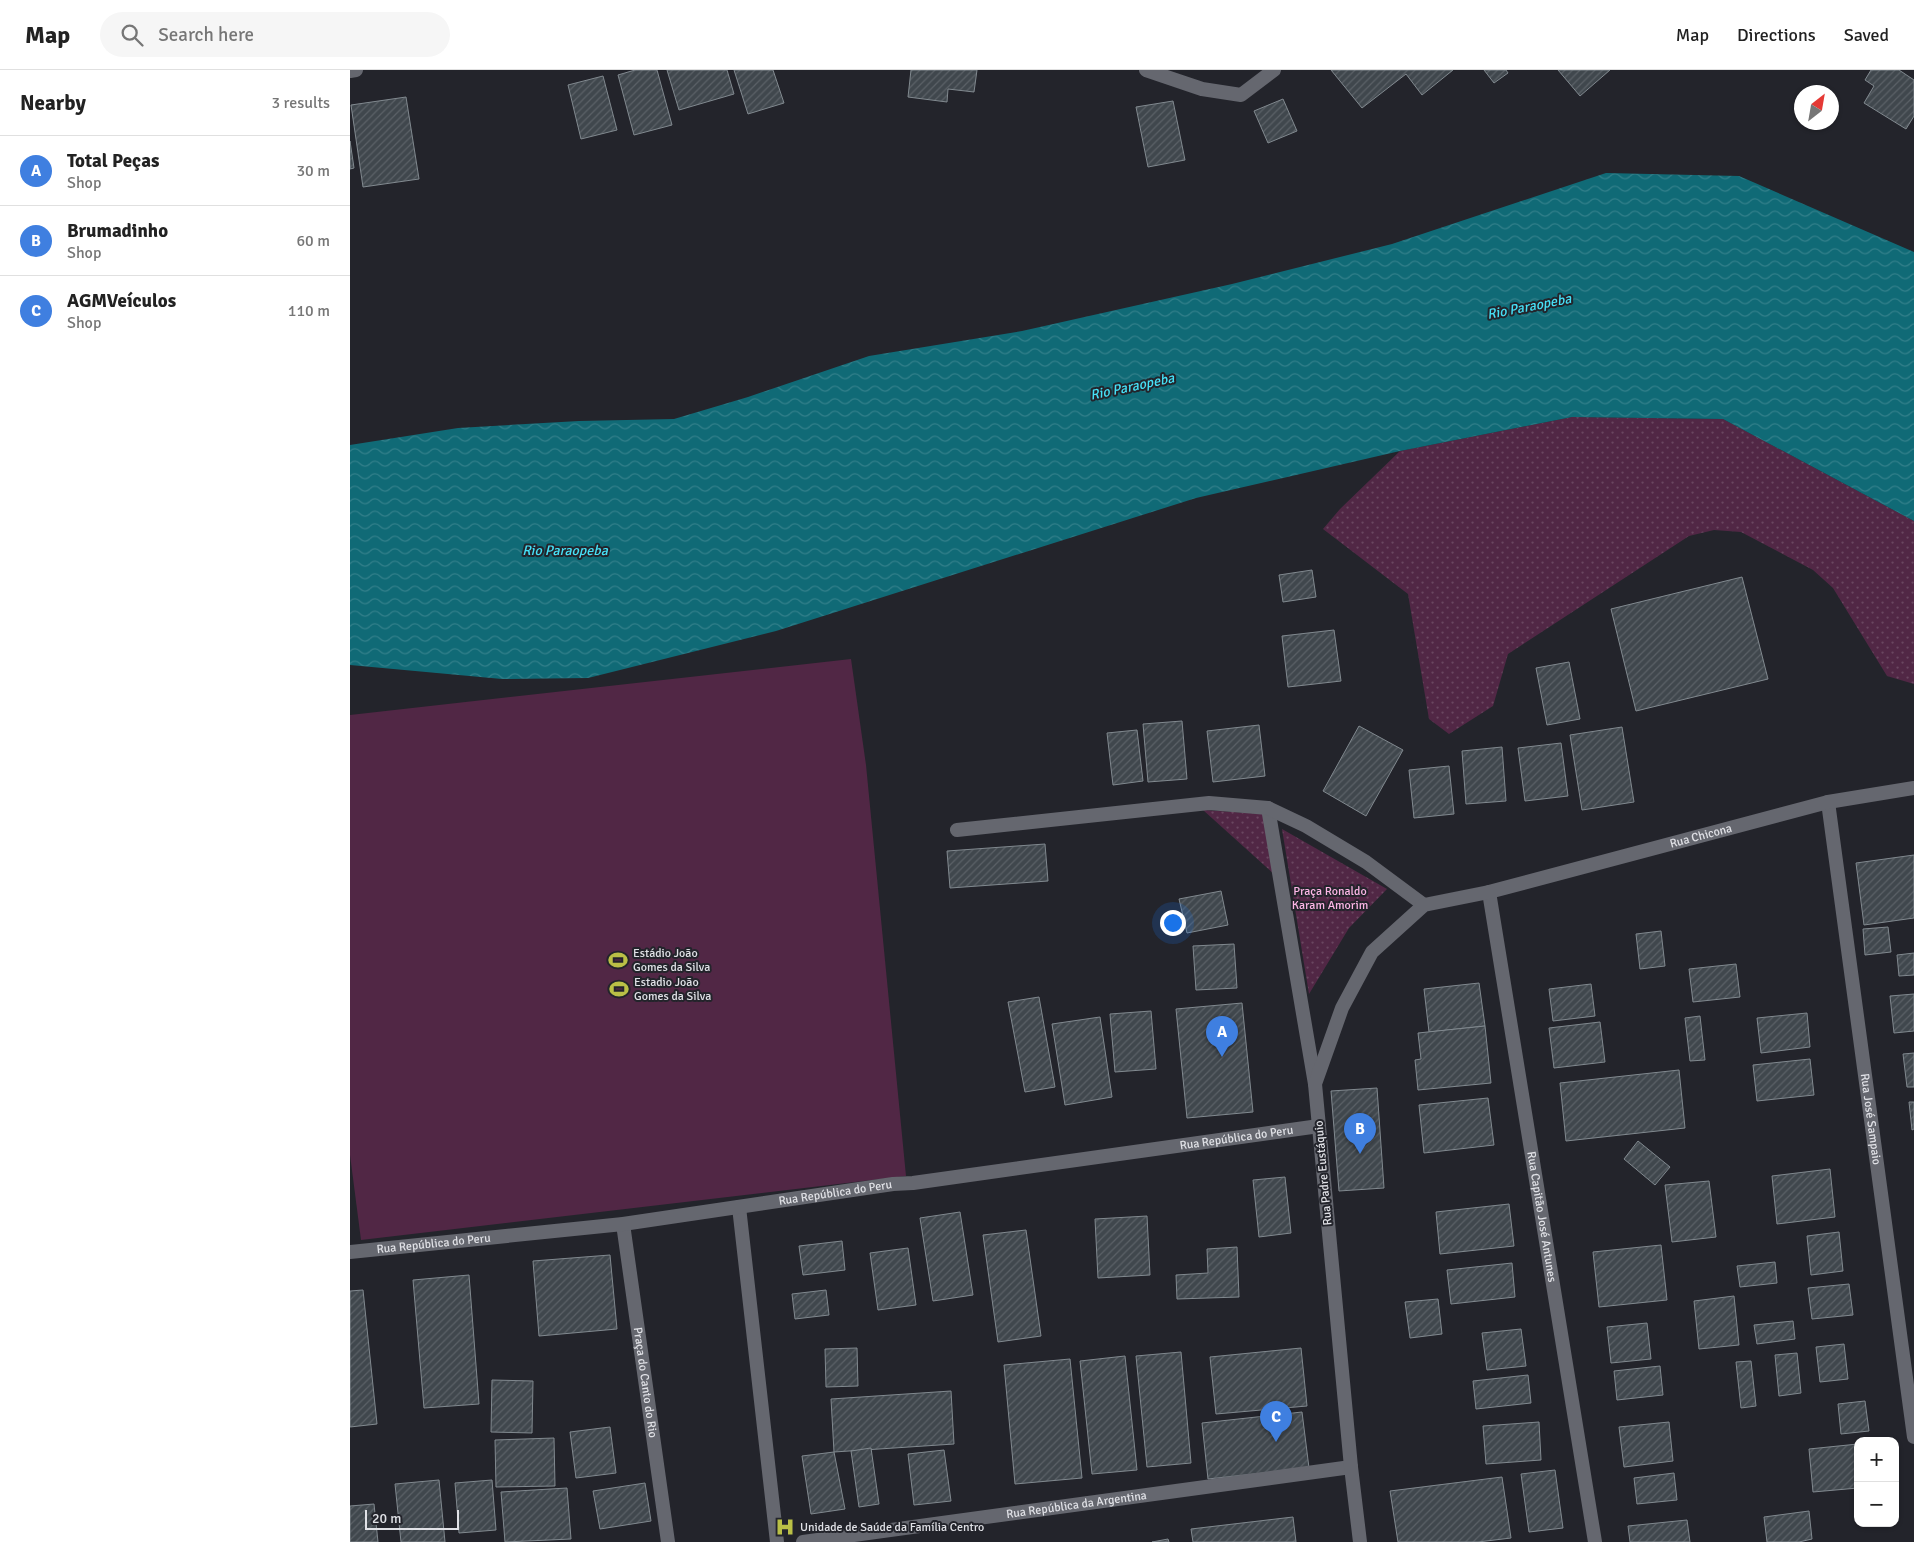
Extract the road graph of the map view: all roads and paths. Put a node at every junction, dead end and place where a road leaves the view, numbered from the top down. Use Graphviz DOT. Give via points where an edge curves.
graph roads {
  1 [pos="356,70"];
  2 [pos="1146,70"];
  3 [pos="1274,70"];
  4 [pos="350,71"];
  5 [pos="1914,788"];
  6 [pos="1828,802"];
  7 [pos="1268,808"];
  8 [pos="958,830"];
  9 [pos="1489,892"];
  10 [pos="1424,904"];
  11 [pos="1315,1084"];
  12 [pos="1319,1126"];
  13 [pos="739,1207"];
  14 [pos="624,1224"];
  15 [pos="350,1252"];
  16 [pos="1914,1437"];
  17 [pos="1351,1467"];
  18 [pos="668,1542"];
  19 [pos="777,1542"];
  20 [pos="803,1542"];
  21 [pos="1360,1542"];
  22 [pos="1595,1542"];
  1 -- 4 [label="street"];
  2 -- 3 [label="street" via="1202,88 1241,94"];
  5 -- 6 [label="street, Rua Chicona"];
  6 -- 9 [label="street, Rua Chicona"];
  6 -- 16 [label="street, Rua José Sampaio"];
  7 -- 8 [label="street" via="1209,804"];
  7 -- 10 [label="street" via="1306,826 1359,858"];
  7 -- 11 [label="street"];
  9 -- 10 [label="street"];
  9 -- 22 [label="street, Rua Capitão José Antunes"];
  10 -- 11 [label="street, Rua Padre Eustáquio" via="1368,957 1342,1008"];
  11 -- 12 [label="street, Rua Padre Eustáquio"];
  12 -- 13 [label="street, Rua República do Peru"];
  12 -- 17 [label="street, Rua Padre Eustáquio"];
  13 -- 14 [label="street, Rua República do Peru"];
  13 -- 19 [label="street"];
  14 -- 15 [label="street, Rua República do Peru"];
  14 -- 18 [label="street, Praça do Canto do Rio"];
  17 -- 20 [label="street, Rua República da Argentina"];
  17 -- 21 [label="street, Rua Padre Eustáquio"];
}
